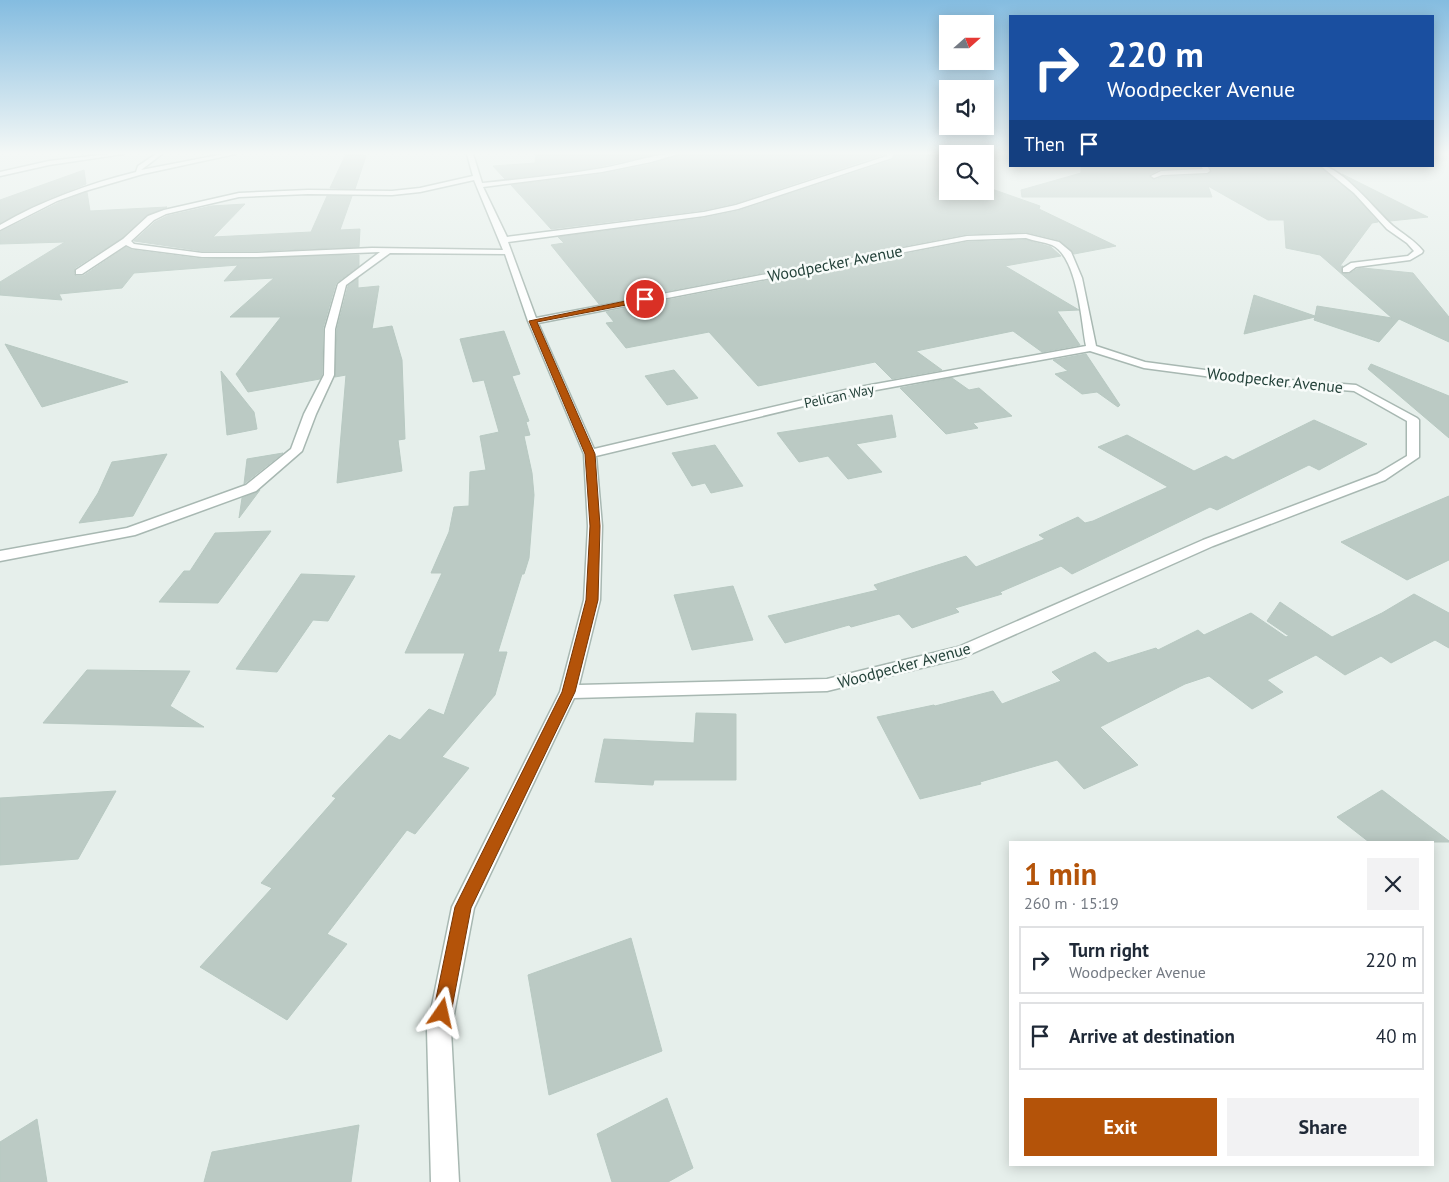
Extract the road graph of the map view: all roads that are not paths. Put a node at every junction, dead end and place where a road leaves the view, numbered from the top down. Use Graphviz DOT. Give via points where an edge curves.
graph roads {
  1 [pos="34,209"];
  2 [pos="177,209"];
  3 [pos="490,209"];
  4 [pos="728,209"];
  5 [pos="1372,209"];
  6 [pos="2,226"];
  7 [pos="126,241"];
  8 [pos="505,246"];
  9 [pos="388,250"];
  10 [pos="1346,270"];
  11 [pos="79,272"];
  12 [pos="533,321"];
  13 [pos="1091,348"];
  14 [pos="590,454"];
  15 [pos="0,556"];
  16 [pos="569,692"];
  17 [pos="445,1182"];
  1 -- 6 [label="street"];
  2 -- 7 [label="street" via="164,212 139,227"];
  3 -- 8 [label="street"];
  4 -- 8 [label="street"];
  5 -- 10 [label="street" via="1419,251 1410,258 1354,265"];
  7 -- 9 [label="street" via="132,246 202,255"];
  7 -- 11 [label="street"];
  8 -- 9 [label="street"];
  8 -- 12 [label="street"];
  9 -- 15 [label="street" via="342,284 330,329 329,375 296,451 251,488 130,532"];
  12 -- 13 [label="street, Woodpecker Avenue" via="966,238 1026,236 1056,244 1068,254 1078,278"];
  12 -- 14 [label="street"];
  13 -- 14 [label="street, Pelican Way" via="854,391"];
  13 -- 16 [label="street, Woodpecker Avenue" via="1144,365 1265,381 1356,388 1413,420 1414,457 1381,477 1208,543 962,652 828,685"];
  14 -- 16 [label="street" via="595,526 592,600"];
  16 -- 17 [label="street" via="463,907 439,1030"];
}
